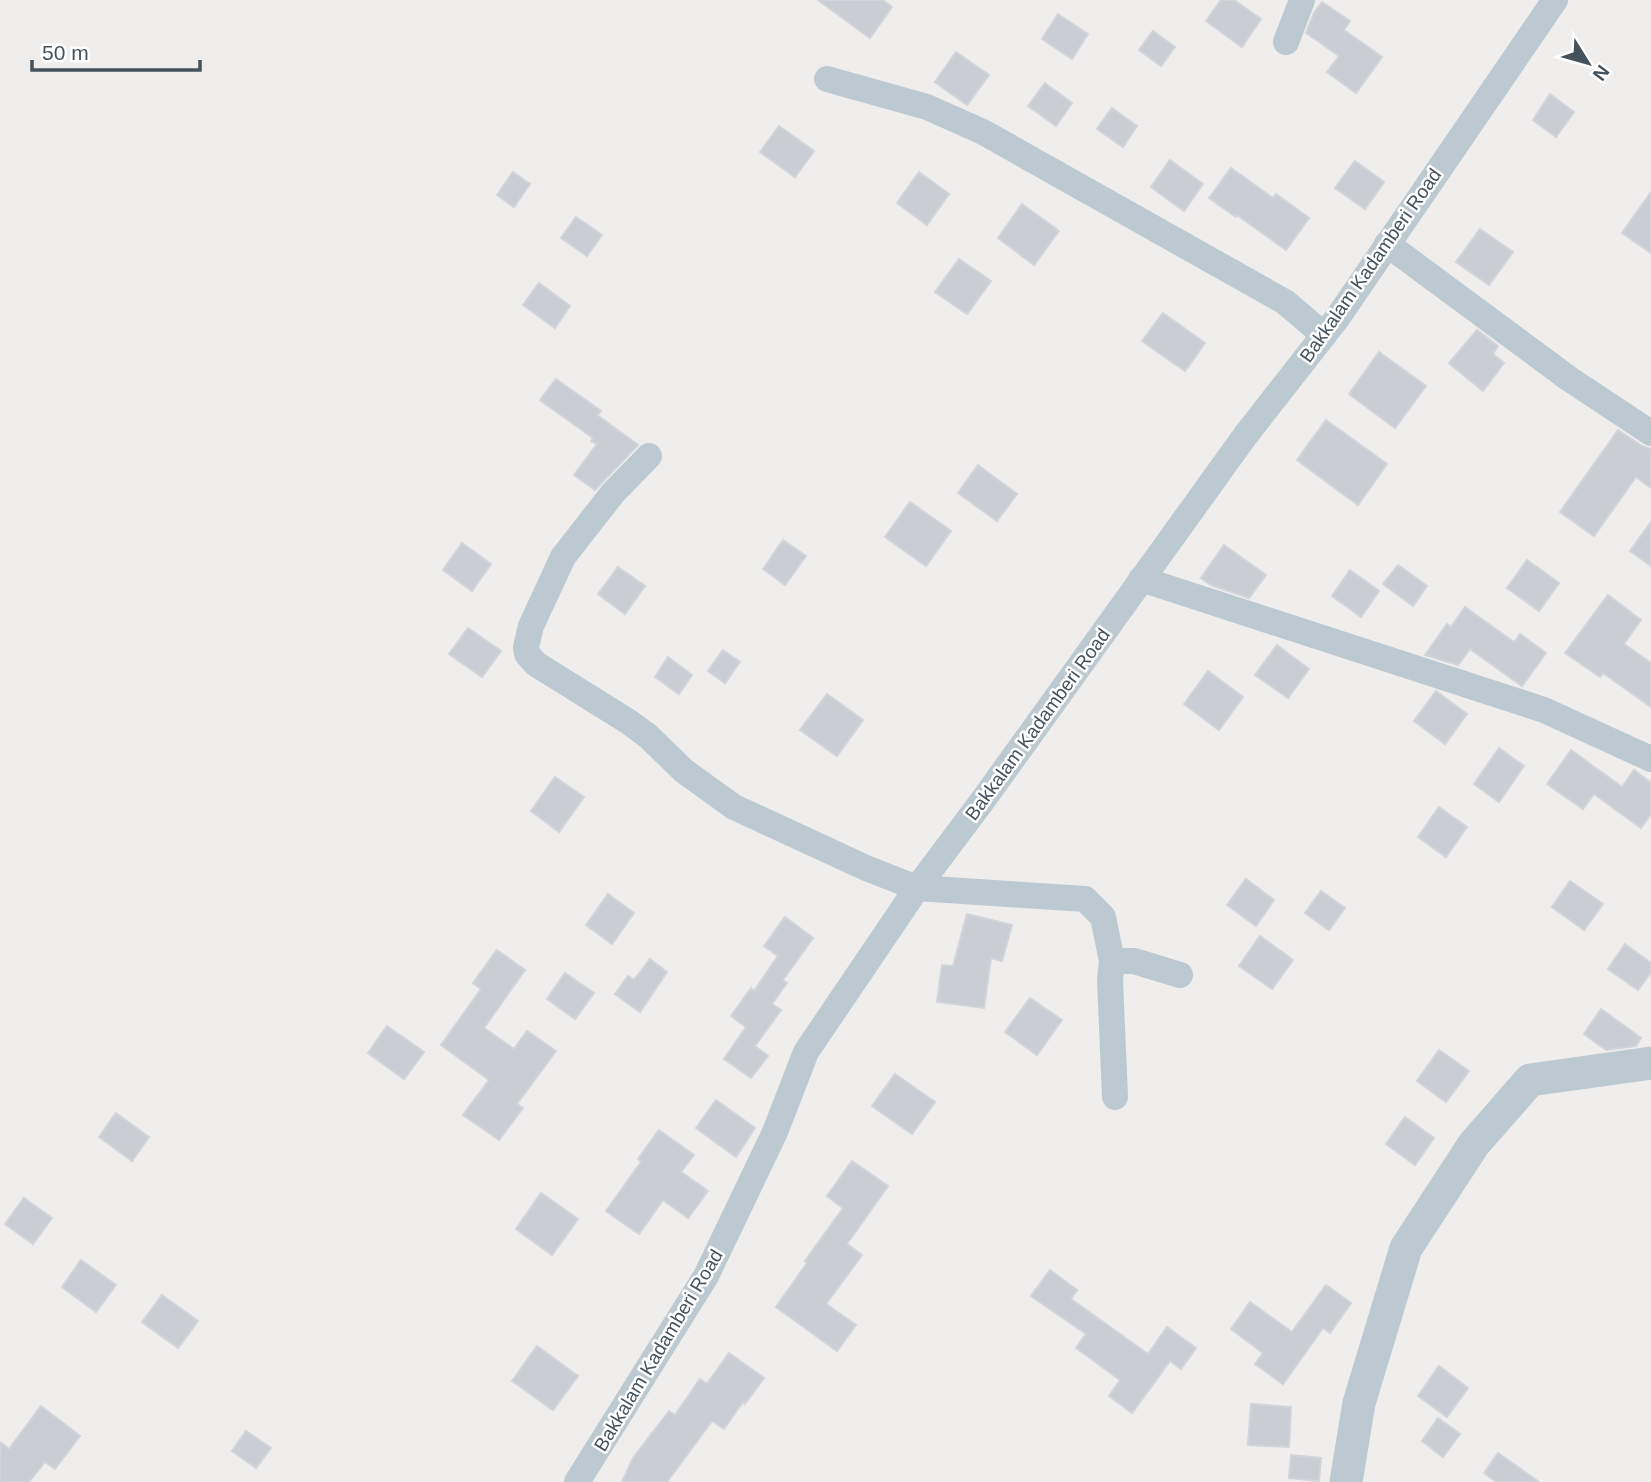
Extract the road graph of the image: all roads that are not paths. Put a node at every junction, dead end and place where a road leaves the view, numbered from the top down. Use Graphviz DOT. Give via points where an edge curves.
graph roads {
  1 [pos="1302,0"];
  2 [pos="1555,0"];
  3 [pos="1286,42"];
  4 [pos="827,79"];
  5 [pos="1387,244"];
  6 [pos="1324,335"];
  7 [pos="1651,433"];
  8 [pos="649,456"];
  9 [pos="1140,579"];
  10 [pos="1651,759"];
  11 [pos="917,888"];
  12 [pos="1112,961"];
  13 [pos="1180,975"];
  14 [pos="1651,1063"];
  15 [pos="1115,1097"];
  16 [pos="577,1482"];
  17 [pos="1346,1482"];
  1 -- 3 [label="street"];
  2 -- 5 [label="street, Bakkalam Kadamberi Road"];
  4 -- 6 [label="street" via="928,107 983,132 1285,302"];
  5 -- 6 [label="street, Bakkalam Kadamberi Road"];
  5 -- 7 [label="street"];
  6 -- 9 [label="street, Bakkalam Kadamberi Road"];
  8 -- 11 [label="street" via="563,557 531,626 527,654 648,736 684,771 734,807"];
  9 -- 10 [label="street" via="1544,710"];
  9 -- 11 [label="street, Bakkalam Kadamberi Road"];
  11 -- 12 [label="street" via="1085,899 1103,917"];
  11 -- 16 [label="street, Bakkalam Kadamberi Road" via="806,1052 775,1132 706,1276"];
  12 -- 13 [label="street" via="1134,961"];
  12 -- 15 [label="street"];
  14 -- 17 [label="street" via="1530,1080 1474,1144 1406,1248 1359,1403"];
}
